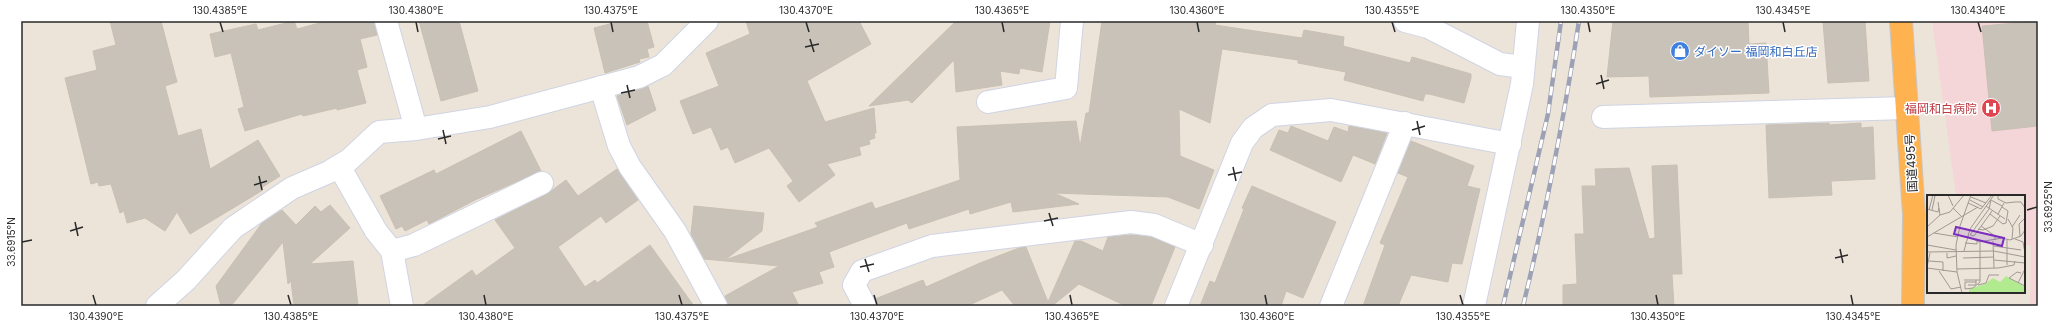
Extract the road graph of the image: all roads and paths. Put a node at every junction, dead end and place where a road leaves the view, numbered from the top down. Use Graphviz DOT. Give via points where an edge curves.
graph roads {
  1 [pos="386,21"];
  2 [pos="707,21"];
  3 [pos="1072,21"];
  4 [pos="1405,21"];
  5 [pos="1528,21"];
  6 [pos="1901,21"];
  7 [pos="1523,67"];
  8 [pos="601,87"];
  9 [pos="988,102"];
  10 [pos="1907,108"];
  11 [pos="1603,117"];
  12 [pos="1405,124"];
  13 [pos="416,129"];
  14 [pos="1510,144"];
  15 [pos="339,166"];
  16 [pos="542,183"];
  17 [pos="1202,245"];
  18 [pos="392,251"];
  19 [pos="158,306"];
  20 [pos="402,306"];
  21 [pos="716,306"];
  22 [pos="866,306"];
  23 [pos="1176,306"];
  24 [pos="1331,306"];
  25 [pos="1474,306"];
  26 [pos="1913,306"];
  1 -- 13 [label="street"];
  2 -- 8 [label="street" via="663,65 639,77"];
  3 -- 9 [label="street" via="1066,88"];
  4 -- 7 [label="street" via="1428,28 1500,64"];
  5 -- 7 [label="street"];
  6 -- 10 [label="highway, 国道495号"];
  7 -- 14 [label="street"];
  8 -- 13 [label="street" via="490,117"];
  8 -- 21 [label="street" via="619,146 630,167 675,231"];
  10 -- 11 [label="street"];
  10 -- 26 [label="highway, 国道495号" via="1914,215"];
  12 -- 14 [label="street"];
  12 -- 17 [label="street" via="1331,110 1272,115 1253,128 1242,143"];
  12 -- 24 [label="street"];
  13 -- 15 [label="street" via="379,132"];
  14 -- 25 [label="street"];
  15 -- 18 [label="street" via="376,231"];
  15 -- 19 [label="street" via="292,188 233,228 186,280"];
  16 -- 18 [label="street" via="414,245"];
  17 -- 22 [label="street" via="1154,225 1131,222 932,246 862,271 854,286"];
  17 -- 23 [label="street"];
  18 -- 20 [label="street"];
}
